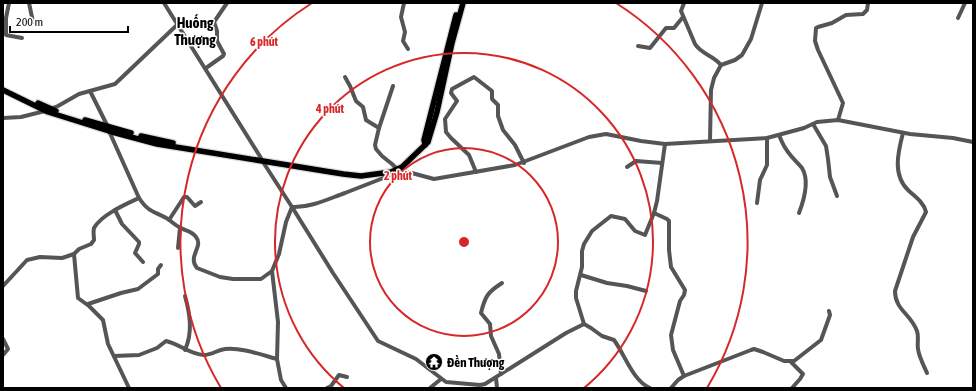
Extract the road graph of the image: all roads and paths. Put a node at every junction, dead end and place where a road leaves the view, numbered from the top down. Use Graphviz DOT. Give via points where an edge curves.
graph roads {
  1 [pos="9,3"];
  2 [pos="29,3"];
  3 [pos="164,3"];
  4 [pos="227,3"];
  5 [pos="404,3"];
  6 [pos="459,3"];
  7 [pos="463,3"];
  8 [pos="684,3"];
  9 [pos="762,3"];
  10 [pos="868,3"];
  11 [pos="965,3"];
  12 [pos="682,17"];
  13 [pos="958,18"];
  14 [pos="33,22"];
  15 [pos="178,24"];
  16 [pos="22,38"];
  17 [pos="638,46"];
  18 [pos="408,49"];
  19 [pos="721,65"];
  20 [pos="206,68"];
  21 [pos="345,77"];
  22 [pos="3,86"];
  23 [pos="393,86"];
  24 [pos="7,90"];
  25 [pos="90,91"];
  26 [pos="47,110"];
  27 [pos="3,118"];
  28 [pos="838,120"];
  29 [pos="813,124"];
  30 [pos="379,128"];
  31 [pos="108,129"];
  32 [pos="903,133"];
  33 [pos="779,135"];
  34 [pos="768,138"];
  35 [pos="710,141"];
  36 [pos="973,142"];
  37 [pos="665,144"];
  38 [pos="424,145"];
  39 [pos="262,160"];
  40 [pos="524,162"];
  41 [pos="662,163"];
  42 [pos="627,167"];
  43 [pos="397,169"];
  44 [pos="476,172"];
  45 [pos="837,196"];
  46 [pos="139,198"];
  47 [pos="201,202"];
  48 [pos="757,203"];
  49 [pos="292,206"];
  50 [pos="115,210"];
  51 [pos="654,213"];
  52 [pos="799,213"];
  53 [pos="169,220"];
  54 [pos="180,228"];
  55 [pos="178,248"];
  56 [pos="74,254"];
  57 [pos="143,262"];
  58 [pos="161,265"];
  59 [pos="272,271"];
  60 [pos="581,275"];
  61 [pos="502,283"];
  62 [pos="3,286"];
  63 [pos="646,291"];
  64 [pos="185,296"];
  65 [pos="88,304"];
  66 [pos="830,311"];
  67 [pos="584,324"];
  68 [pos="3,339"];
  69 [pos="185,350"];
  70 [pos="3,355"];
  71 [pos="114,356"];
  72 [pos="277,359"];
  73 [pos="791,362"];
  74 [pos="927,373"];
  75 [pos="501,374"];
  76 [pos="684,376"];
  77 [pos="347,377"];
  78 [pos="496,378"];
  79 [pos="441,379"];
  80 [pos="129,388"];
  81 [pos="286,388"];
  82 [pos="327,388"];
  83 [pos="430,388"];
  84 [pos="497,388"];
  85 [pos="650,388"];
  86 [pos="671,388"];
  87 [pos="792,388"];
  1 -- 16 [label="street" via="6,35"];
  2 -- 14 [label="street"];
  3 -- 15 [label="street"];
  4 -- 20 [label="street" via="214,22 216,39 224,54"];
  5 -- 18 [label="street" via="401,16 405,32 403,41"];
  6 -- 38 [label="highway"];
  7 -- 38 [label="highway" via="437,112 428,142"];
  8 -- 12 [label="street"];
  9 -- 19 [label="street" via="751,39 742,55"];
  10 -- 28 [label="street" via="863,14 846,15 816,28 815,41 842,103"];
  11 -- 13 [label="street"];
  12 -- 17 [label="street" via="674,28 666,28 650,48"];
  12 -- 19 [label="street" via="698,49"];
  15 -- 20 [label="street"];
  15 -- 25 [label="street" via="118,82"];
  19 -- 35 [label="street" via="711,90"];
  20 -- 39 [label="street"];
  21 -- 30 [label="street" via="356,101 363,107 366,120"];
  22 -- 24 [label="highway"];
  23 -- 30 [label="street"];
  24 -- 26 [label="highway"];
  25 -- 26 [label="street"];
  25 -- 31 [label="street"];
  26 -- 27 [label="street" via="21,117"];
  26 -- 31 [label="highway"];
  28 -- 29 [label="street" via="822,120"];
  28 -- 32 [label="street"];
  29 -- 33 [label="street"];
  29 -- 45 [label="street" via="826,146 830,177"];
  30 -- 43 [label="street" via="376,149"];
  31 -- 39 [label="highway"];
  31 -- 46 [label="street"];
  32 -- 36 [label="street"];
  32 -- 74 [label="street" via="897,157 898,170 904,186 919,199 926,212 914,237 896,287 895,298 917,331 918,352"];
  33 -- 34 [label="street"];
  33 -- 52 [label="street" via="785,148 805,175 804,199"];
  34 -- 35 [label="street"];
  34 -- 48 [label="street" via="766,165 760,180"];
  35 -- 37 [label="street"];
  37 -- 40 [label="street" via="600,134"];
  37 -- 41 [label="street"];
  38 -- 43 [label="highway"];
  39 -- 43 [label="highway" via="367,174"];
  39 -- 49 [label="street"];
  40 -- 44 [label="street"];
  40 -- 44 [label="street" via="504,130 498,116 498,105 492,99 492,91 474,77 452,89 451,93 457,101 445,119 448,135 469,155"];
  41 -- 42 [label="street" via="636,161"];
  41 -- 51 [label="street"];
  43 -- 44 [label="street" via="434,179"];
  43 -- 49 [label="street" via="391,175 312,205"];
  46 -- 50 [label="street"];
  46 -- 53 [label="street" via="153,212"];
  47 -- 53 [label="street" via="195,206 184,197"];
  49 -- 59 [label="street"];
  49 -- 79 [label="street" via="378,341 416,359"];
  50 -- 56 [label="street" via="94,228 92,243"];
  50 -- 57 [label="street" via="122,224 139,242 135,252"];
  51 -- 60 [label="street" via="645,235 635,230 625,219 615,216 607,218 588,235 584,244"];
  51 -- 76 [label="street" via="669,221 671,267 685,290 671,335 673,350"];
  53 -- 54 [label="street"];
  54 -- 55 [label="street"];
  54 -- 59 [label="street" via="194,234 198,240 199,244 193,258 197,268 233,280 261,279"];
  56 -- 62 [label="street" via="62,258 40,257 27,260"];
  56 -- 65 [label="street" via="77,295"];
  58 -- 65 [label="street" via="158,274 138,289"];
  59 -- 72 [label="street" via="278,322"];
  60 -- 63 [label="street"];
  60 -- 67 [label="street" via="576,298"];
  61 -- 75 [label="street" via="486,295 481,312 490,324 491,336 499,354"];
  64 -- 69 [label="street" via="191,335"];
  65 -- 71 [label="street" via="103,320 108,344"];
  66 -- 73 [label="street" via="821,340"];
  67 -- 75 [label="street"];
  67 -- 85 [label="street" via="602,336 614,340 638,380"];
  68 -- 70 [label="street" via="8,349"];
  69 -- 71 [label="street" via="166,341 157,348 139,355"];
  69 -- 72 [label="street" via="205,355 226,349"];
  71 -- 80 [label="street"];
  72 -- 81 [label="street" via="281,380"];
  73 -- 76 [label="street" via="754,349"];
  73 -- 87 [label="street" via="803,374"];
  75 -- 78 [label="street"];
  76 -- 86 [label="street"];
  77 -- 82 [label="street" via="338,375"];
  78 -- 79 [label="street" via="480,385 453,384"];
  78 -- 84 [label="street"];
  79 -- 83 [label="street"];
}
